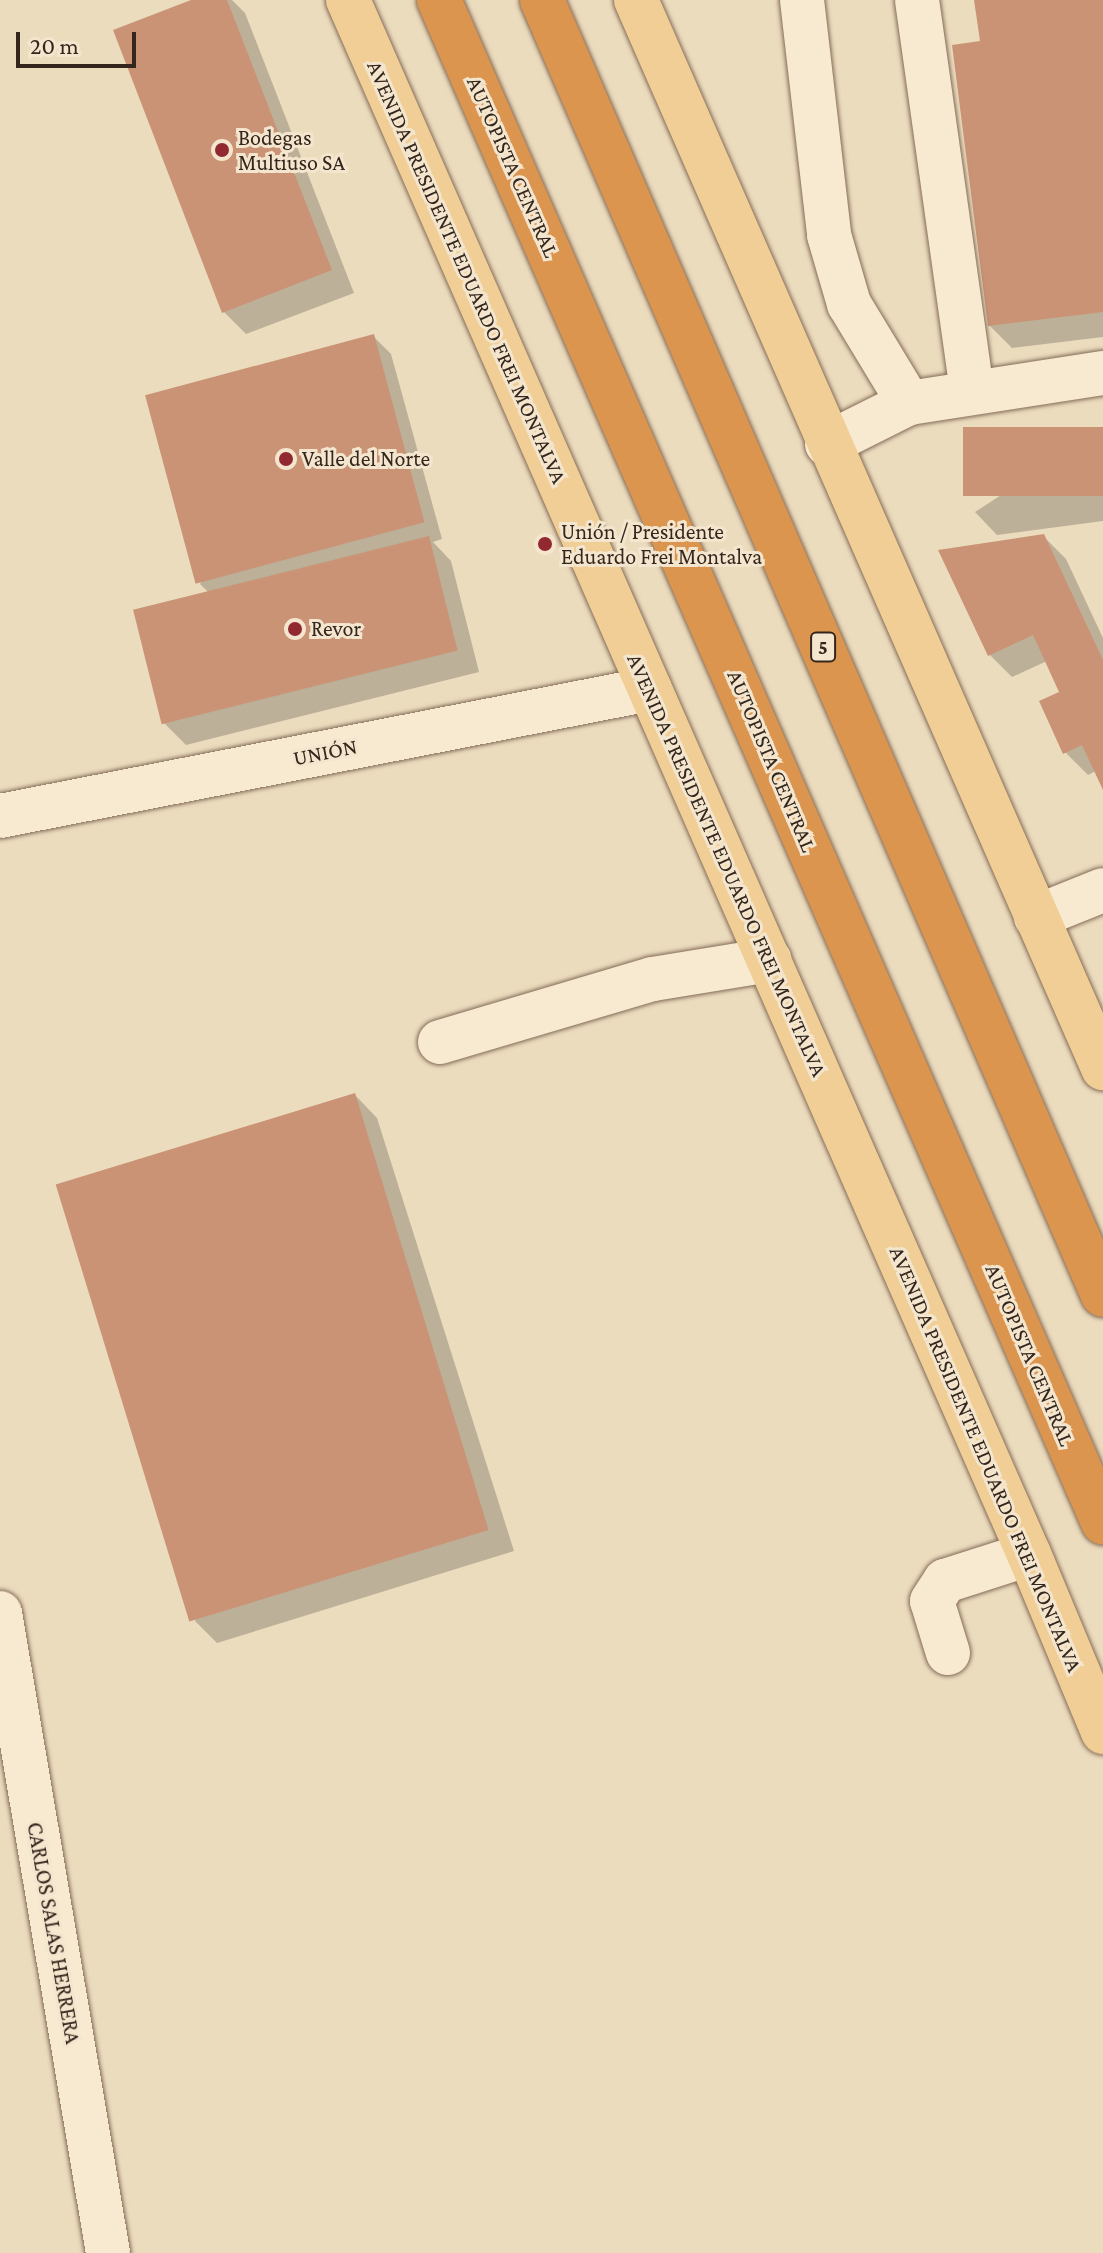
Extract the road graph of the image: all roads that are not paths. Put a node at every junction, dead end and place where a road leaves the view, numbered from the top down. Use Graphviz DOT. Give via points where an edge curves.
graph roads {
  1 [pos="348,0"];
  2 [pos="439,0"];
  3 [pos="542,0"];
  4 [pos="636,0"];
  5 [pos="802,0"];
  6 [pos="917,0"];
  7 [pos="1103,373"];
  8 [pos="972,392"];
  9 [pos="909,403"];
  10 [pos="827,444"];
  11 [pos="650,689"];
  12 [pos="0,816"];
  13 [pos="1103,890"];
  14 [pos="1036,917"];
  15 [pos="769,960"];
  16 [pos="440,1042"];
  17 [pos="1103,1068"];
  18 [pos="1103,1295"];
  19 [pos="1103,1522"];
  20 [pos="1029,1554"];
  21 [pos="0,1613"];
  22 [pos="948,1653"];
  23 [pos="1103,1732"];
  24 [pos="108,2253"];
  1 -- 11 [label="main road, AVENIDA PRESIDENTE EDUARDO FREI MONTALVA"];
  2 -- 19 [label="highway, AUTOPISTA CENTRAL"];
  3 -- 18 [label="highway, 5"];
  4 -- 10 [label="main road"];
  5 -- 9 [label="street" via="829,235 849,304"];
  6 -- 8 [label="street"];
  7 -- 8 [label="street"];
  8 -- 9 [label="street"];
  9 -- 10 [label="street"];
  10 -- 14 [label="main road"];
  11 -- 12 [label="street, UNIÓN"];
  11 -- 15 [label="main road, AVENIDA PRESIDENTE EDUARDO FREI MONTALVA"];
  13 -- 14 [label="street"];
  14 -- 17 [label="main road"];
  15 -- 16 [label="street" via="653,979"];
  15 -- 20 [label="main road, AVENIDA PRESIDENTE EDUARDO FREI MONTALVA"];
  20 -- 22 [label="street" via="945,1581 932,1601"];
  20 -- 23 [label="main road, AVENIDA PRESIDENTE EDUARDO FREI MONTALVA"];
  21 -- 24 [label="street, CARLOS SALAS HERRERA"];
}
